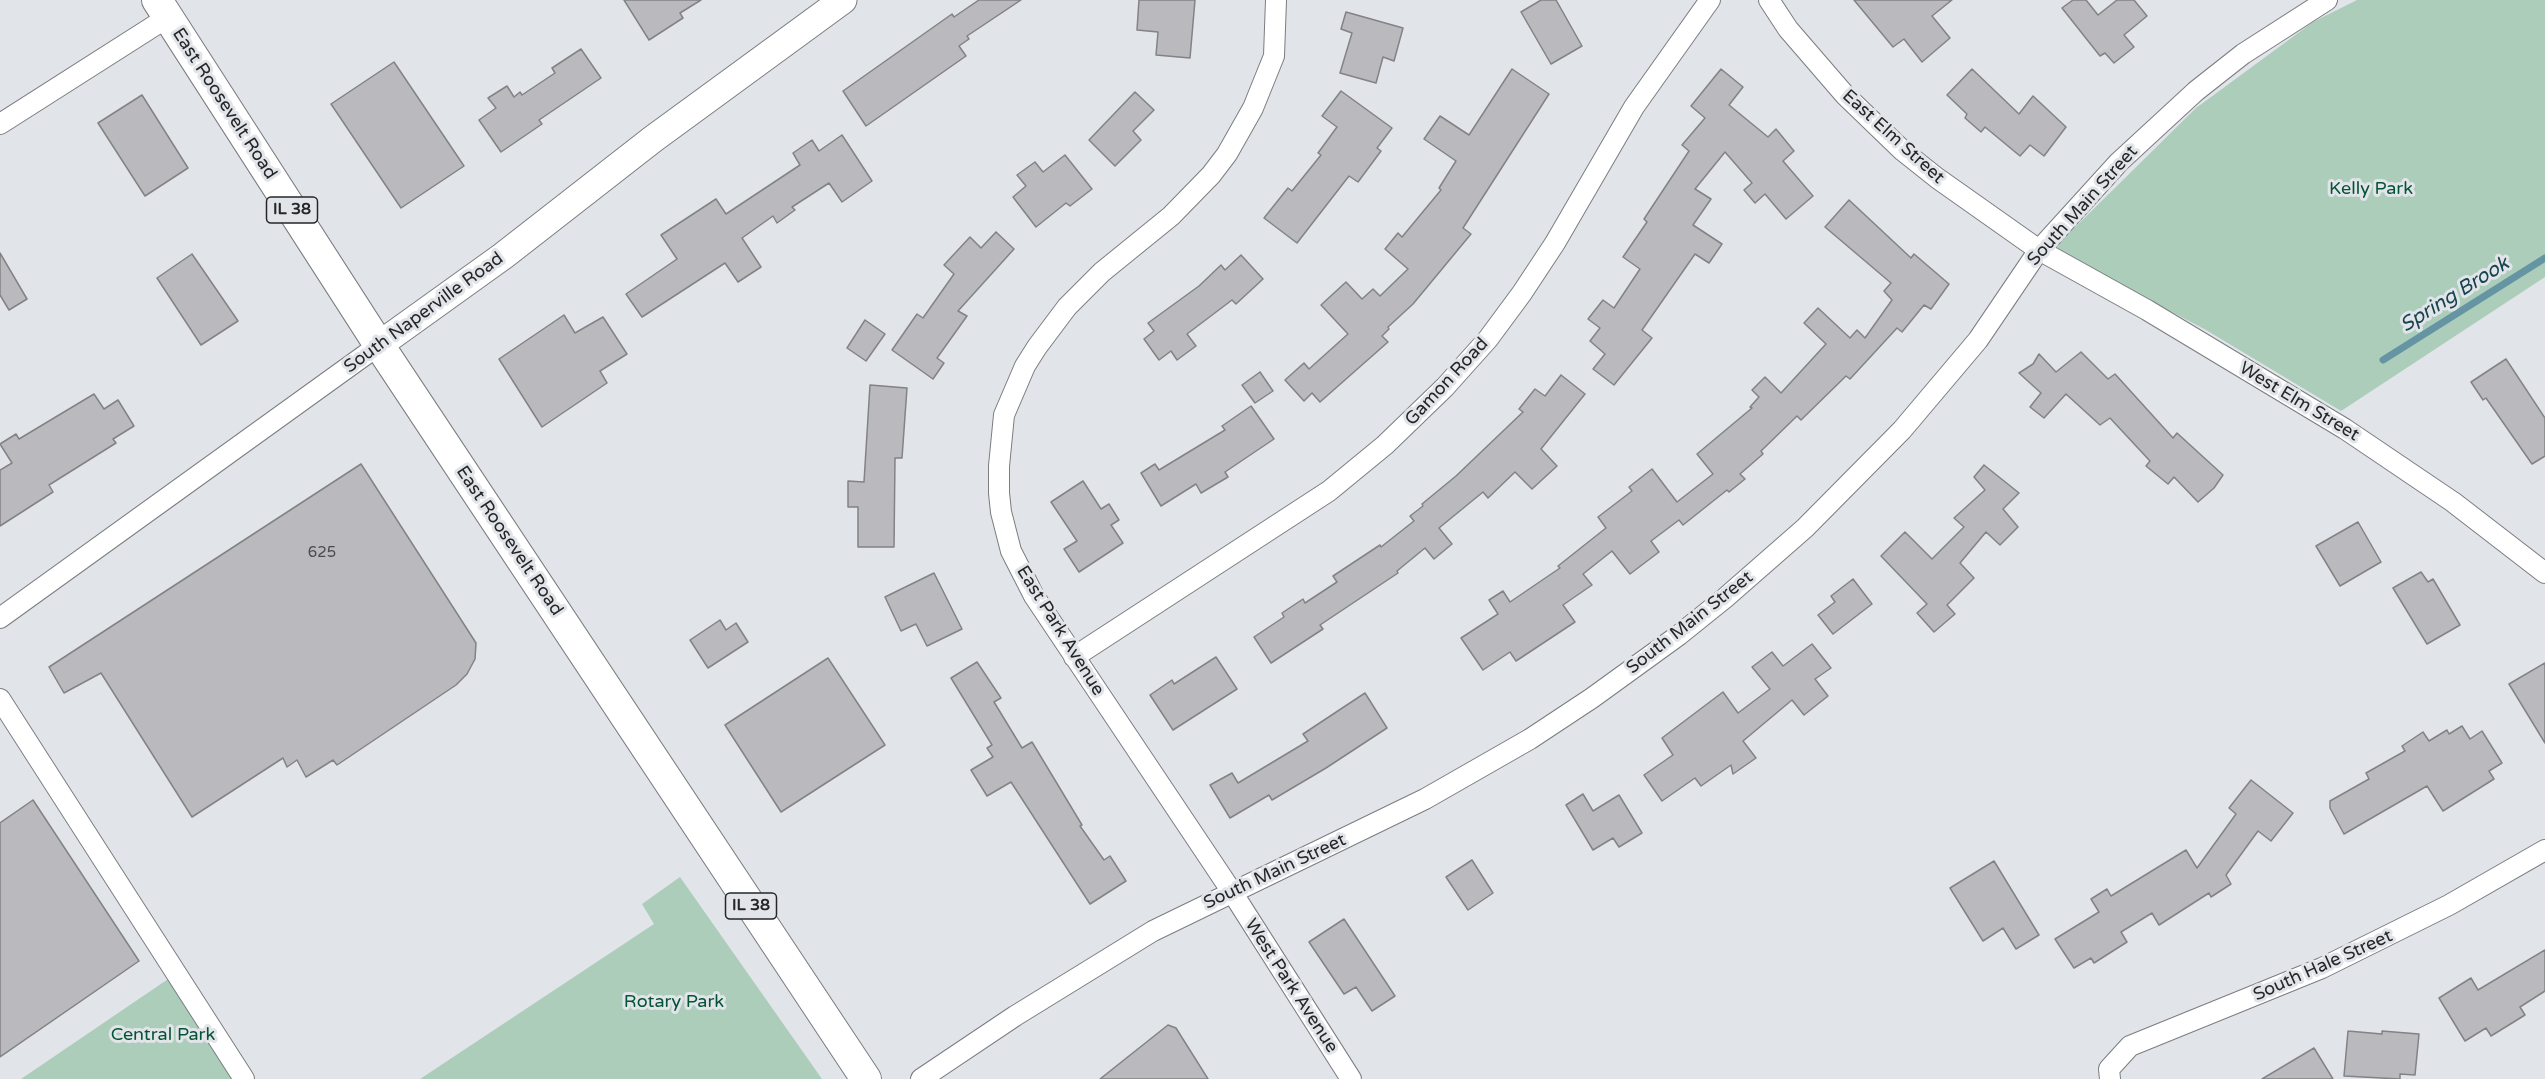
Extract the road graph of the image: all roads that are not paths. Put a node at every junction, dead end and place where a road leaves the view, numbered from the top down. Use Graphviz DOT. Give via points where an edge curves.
graph roads {
  1 [pos="843,0"];
  2 [pos="1276,0"];
  3 [pos="1710,0"];
  4 [pos="1768,0"];
  5 [pos="2327,0"];
  6 [pos="163,9"];
  7 [pos="0,123"];
  8 [pos="2039,250"];
  9 [pos="379,345"];
  10 [pos="2545,573"];
  11 [pos="0,618"];
  12 [pos="1074,657"];
  13 [pos="0,699"];
  14 [pos="2545,850"];
  15 [pos="1232,892"];
  16 [pos="244,1079"];
  17 [pos="866,1079"];
  18 [pos="921,1079"];
  19 [pos="1351,1079"];
  20 [pos="2110,1079"];
  1 -- 9 [label="main road, South Naperville Road"];
  2 -- 12 [label="street, East Park Avenue" via="1274,56 1253,108 1227,154 1171,216 1102,272 1067,307 1036,347 1004,415 999,493 1011,551 1034,596"];
  3 -- 12 [label="street, Gamon Road" via="1634,107 1556,243 1522,293 1445,387 1385,446 1329,491"];
  4 -- 8 [label="street, East Elm Street" via="1819,67 1874,125 1937,178"];
  5 -- 8 [label="street, South Main Street" via="2243,54 2196,91 2119,162"];
  6 -- 7 [label="street"];
  6 -- 9 [label="main road, East Roosevelt Road / IL 38"];
  8 -- 10 [label="street, West Elm Street" via="2345,429 2453,502"];
  8 -- 15 [label="street, South Main Street" via="1978,340 1902,430 1805,528 1679,635 1530,739 1435,794"];
  9 -- 11 [label="street, South Naperville Road"];
  9 -- 17 [label="main road, East Roosevelt Road / IL 38"];
  12 -- 15 [label="street, East Park Avenue"];
  13 -- 16 [label="street"];
  14 -- 20 [label="street, South Hale Street" via="2440,910 2322,969 2130,1046 2109,1069"];
  15 -- 18 [label="street, South Main Street" via="1110,956"];
  15 -- 19 [label="street, West Park Avenue"];
}
